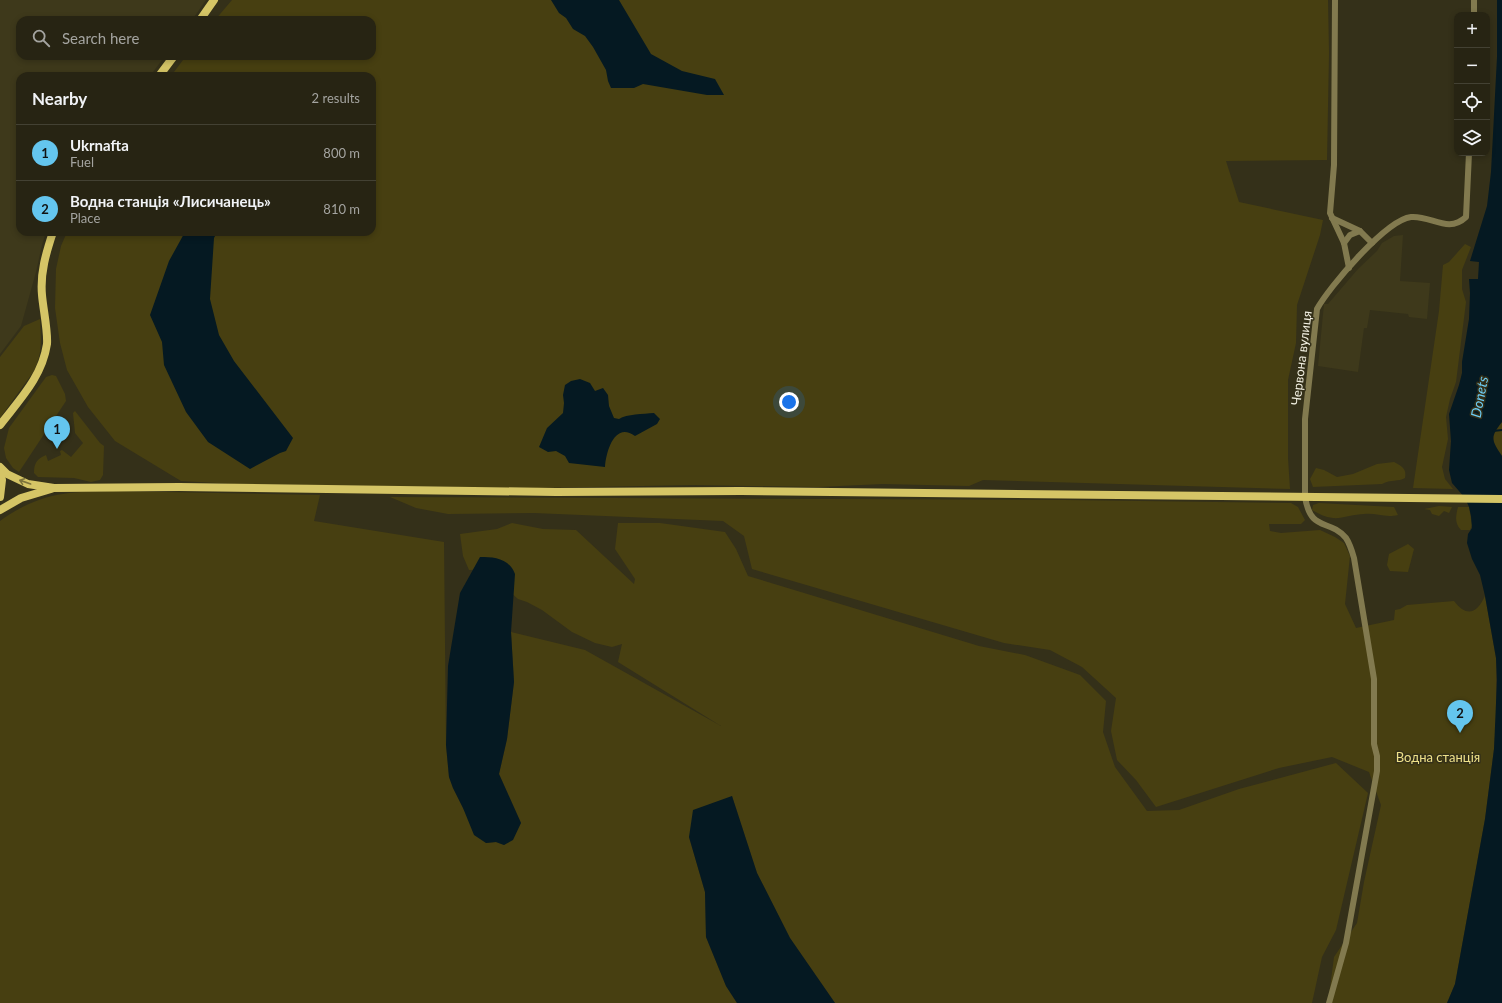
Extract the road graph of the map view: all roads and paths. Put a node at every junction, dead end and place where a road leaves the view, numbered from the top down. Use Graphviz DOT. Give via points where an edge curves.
graph roads {
  1 [pos="214,0"];
  2 [pos="1335,0"];
  3 [pos="1474,0"];
  4 [pos="1474,12"];
  5 [pos="203,16"];
  6 [pos="171,60"];
  7 [pos="162,72"];
  8 [pos="1469,156"];
  9 [pos="1332,218"];
  10 [pos="1360,231"];
  11 [pos="52,236"];
  12 [pos="1372,243"];
  13 [pos="1344,244"];
  14 [pos="1349,268"];
  15 [pos="0,425"];
  16 [pos="0,467"];
  17 [pos="0,472"];
  18 [pos="54,488"];
  19 [pos="0,497"];
  20 [pos="1305,497"];
  21 [pos="1502,499"];
  22 [pos="0,510"];
  23 [pos="1329,1003"];
  1 -- 5 [label="main road"];
  2 -- 9 [label="street" via="1334,165 1330,213"];
  3 -- 4 [label="street"];
  6 -- 7 [label="main road"];
  8 -- 12 [label="street, Червона вулиця" via="1466,217 1450,225 1410,217 1385,231"];
  9 -- 10 [label="street"];
  9 -- 13 [label="street"];
  10 -- 12 [label="street"];
  10 -- 13 [label="street" via="1350,235"];
  11 -- 15 [label="main road" via="42,271 47,342 43,361 35,380"];
  12 -- 14 [label="street, Червона вулиця"];
  13 -- 14 [label="street"];
  14 -- 20 [label="street, Червона вулиця" via="1323,298 1317,309 1305,419"];
  18 -- 16 [label="main road, one-way" via="28,484 7,474"];
  17 -- 19 [label="main road"];
  18 -- 20 [label="main road"];
  18 -- 22 [label="main road" via="21,498"];
  20 -- 21 [label="main road"];
  20 -- 23 [label="street, Червона вулиця" via="1306,508 1311,517 1345,537 1350,546 1374,679 1374,744 1377,771 1346,943"];
}
